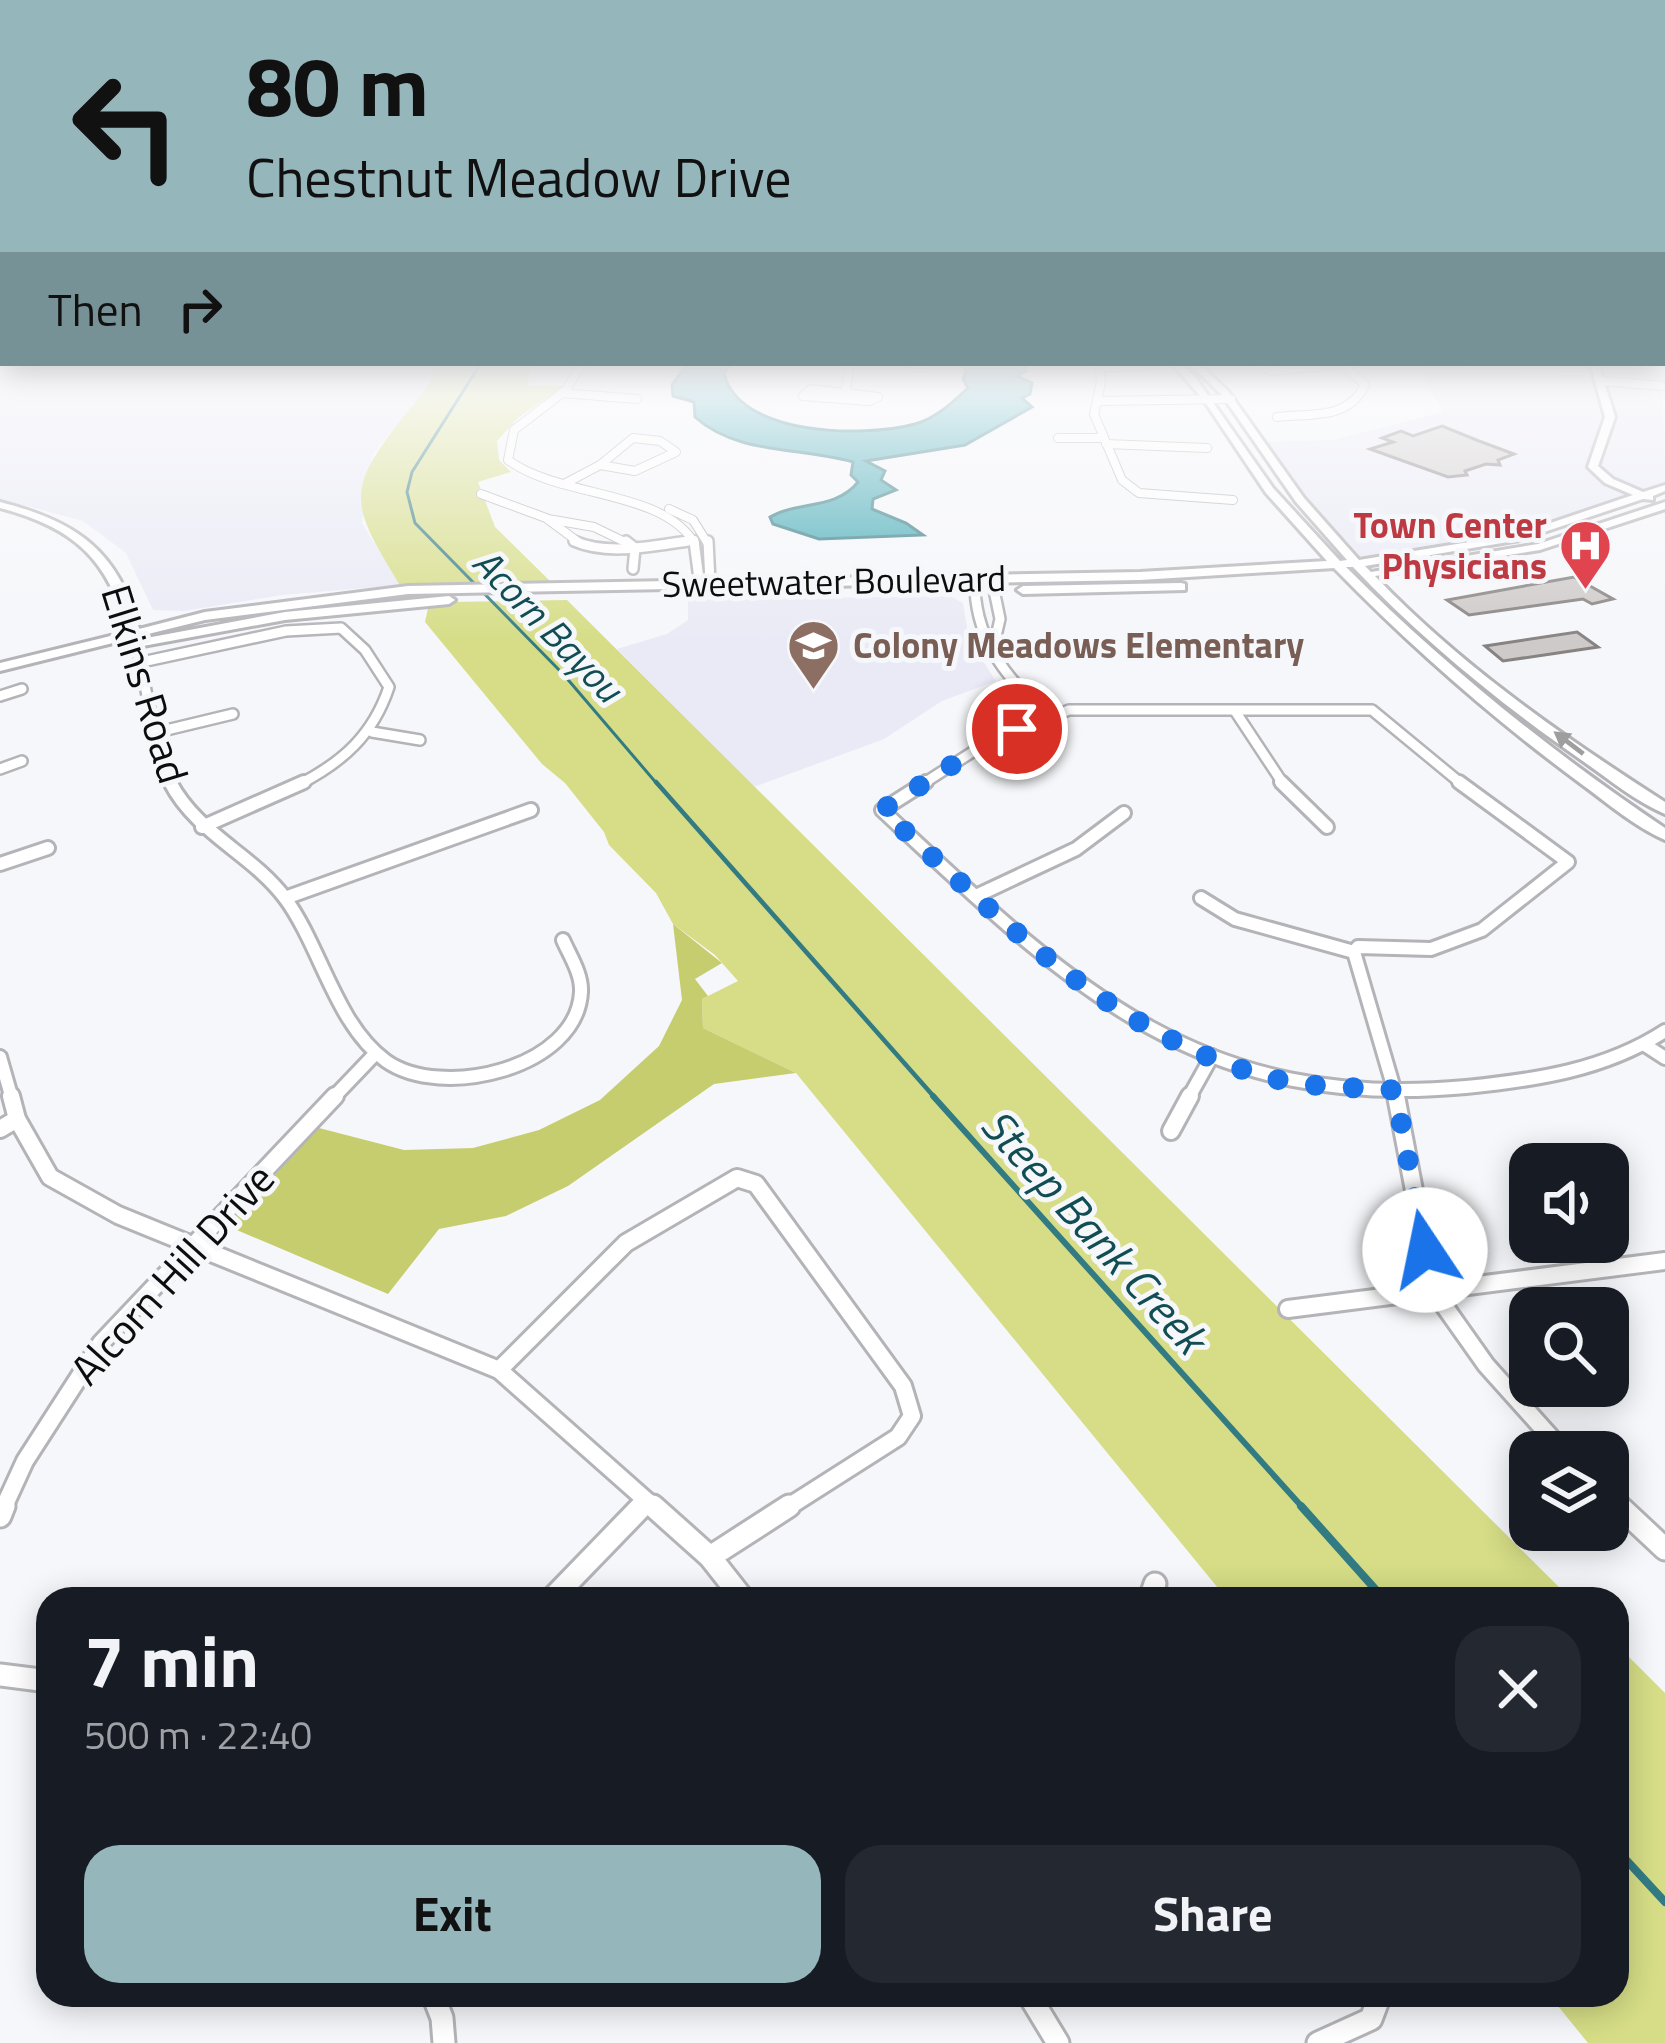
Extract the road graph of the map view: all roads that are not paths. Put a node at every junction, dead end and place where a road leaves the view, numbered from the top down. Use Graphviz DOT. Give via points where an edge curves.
graph roads {
  1 [pos="505,453"];
  2 [pos="516,453"];
  3 [pos="610,453"];
  4 [pos="673,453"];
  5 [pos="1110,453"];
  6 [pos="1246,453"];
  7 [pos="1268,453"];
  8 [pos="1598,453"];
  9 [pos="1596,458"];
  10 [pos="527,465"];
  11 [pos="600,465"];
  12 [pos="516,468"];
  13 [pos="566,483"];
  14 [pos="1663,491"];
  15 [pos="481,494"];
  16 [pos="1644,496"];
  17 [pos="615,499"];
  18 [pos="1233,500"];
  19 [pos="1300,501"];
  20 [pos="1278,502"];
  21 [pos="1665,504"];
  22 [pos="0,506"];
  23 [pos="545,518"];
  24 [pos="1587,518"];
  25 [pos="1520,537"];
  26 [pos="694,540"];
  27 [pos="1540,547"];
  28 [pos="635,548"];
  29 [pos="1497,556"];
  30 [pos="1364,568"];
  31 [pos="633,569"];
  32 [pos="1403,570"];
  33 [pos="1341,571"];
  34 [pos="982,585"];
  35 [pos="703,586"];
  36 [pos="1389,593"];
  37 [pos="429,595"];
  38 [pos="128,610"];
  39 [pos="196,618"];
  40 [pos="135,637"];
  41 [pos="1436,637"];
  42 [pos="1413,640"];
  43 [pos="992,652"];
  44 [pos="142,662"];
  45 [pos="0,667"];
  46 [pos="0,678"];
  47 [pos="22,689"];
  48 [pos="0,696"];
  49 [pos="1235,711"];
  50 [pos="233,714"];
  51 [pos="1046,716"];
  52 [pos="371,732"];
  53 [pos="154,733"];
  54 [pos="419,740"];
  55 [pos="22,761"];
  56 [pos="0,769"];
  57 [pos="1614,777"];
  58 [pos="1586,784"];
  59 [pos="1665,809"];
  60 [pos="531,810"];
  61 [pos="1124,813"];
  62 [pos="202,827"];
  63 [pos="1327,827"];
  64 [pos="1665,835"];
  65 [pos="48,848"];
  66 [pos="0,864"];
  67 [pos="976,896"];
  68 [pos="285,898"];
  69 [pos="1201,898"];
  70 [pos="563,940"];
  71 [pos="1354,952"];
  72 [pos="1665,1031"];
  73 [pos="1646,1046"];
  74 [pos="375,1054"];
  75 [pos="1213,1056"];
  76 [pos="0,1057"];
  77 [pos="1665,1058"];
  78 [pos="1395,1090"];
  79 [pos="17,1119"];
  80 [pos="0,1129"];
  81 [pos="1171,1131"];
  82 [pos="193,1244"];
  83 [pos="1665,1261"];
  84 [pos="1433,1290"];
  85 [pos="1288,1309"];
  86 [pos="499,1370"];
  87 [pos="1545,1431"];
  88 [pos="646,1502"];
  89 [pos="0,1516"];
  90 [pos="1629,1516"];
  91 [pos="1665,1549"];
  92 [pos="710,1557"];
  93 [pos="564,1587"];
  94 [pos="733,1587"];
  95 [pos="0,1675"];
  96 [pos="36,1680"];
  97 [pos="438,2007"];
  98 [pos="1036,2007"];
  99 [pos="1376,2007"];
  100 [pos="444,2043"];
  101 [pos="1058,2043"];
  102 [pos="1318,2043"];
  1 -- 12 [label="street"];
  2 -- 10 [label="street"];
  3 -- 11 [label="street"];
  4 -- 11 [label="street" via="635,471"];
  5 -- 18 [label="street" via="1139,493"];
  6 -- 20 [label="main road"];
  7 -- 19 [label="main road"];
  8 -- 9 [label="main road"];
  9 -- 14 [label="main road"];
  9 -- 16 [label="main road" via="1598,474"];
  10 -- 12 [label="street"];
  10 -- 13 [label="street"];
  11 -- 13 [label="street"];
  12 -- 17 [label="street" via="553,488"];
  13 -- 17 [label="street"];
  14 -- 16 [label="main road, Sweetwater Boulevard"];
  15 -- 23 [label="street"];
  16 -- 21 [label="main road"];
  16 -- 24 [label="main road, Sweetwater Boulevard"];
  17 -- 26 [label="street" via="675,518"];
  17 -- 35 [label="street" via="680,512 702,527 709,536"];
  19 -- 20 [label="main road"];
  19 -- 30 [label="main road"];
  20 -- 33 [label="main road"];
  21 -- 27 [label="main road, Sweetwater Boulevard"];
  22 -- 38 [label="main road, Elkins Road" via="37,515 86,544 120,582"];
  23 -- 28 [label="street" via="597,527"];
  23 -- 28 [label="street" via="587,547"];
  24 -- 25 [label="main road, Sweetwater Boulevard"];
  24 -- 27 [label="main road" via="1539,540"];
  25 -- 29 [label="main road" via="1525,544"];
  25 -- 30 [label="main road, Sweetwater Boulevard"];
  26 -- 28 [label="street"];
  26 -- 35 [label="street"];
  27 -- 29 [label="main road, Sweetwater Boulevard"];
  28 -- 31 [label="street"];
  29 -- 32 [label="main road, Sweetwater Boulevard"];
  30 -- 32 [label="main road, Sweetwater Boulevard"];
  30 -- 33 [label="main road, Sweetwater Boulevard"];
  30 -- 36 [label="main road"];
  32 -- 36 [label="main road"];
  33 -- 34 [label="main road, Sweetwater Boulevard"];
  33 -- 42 [label="main road"];
  34 -- 35 [label="main road, Sweetwater Boulevard"];
  34 -- 43 [label="street" via="978,630"];
  34 -- 43 [label="street" via="1000,619"];
  35 -- 37 [label="main road, Sweetwater Boulevard"];
  35 -- 37 [label="main road, Sweetwater Boulevard"];
  36 -- 41 [label="main road"];
  37 -- 39 [label="main road, Sweetwater Boulevard" via="279,603"];
  37 -- 40 [label="main road, Sweetwater Boulevard"];
  38 -- 39 [label="main road" via="153,620"];
  38 -- 40 [label="main road, Elkins Road"];
  39 -- 40 [label="main road, Sweetwater Boulevard"];
  40 -- 44 [label="street, Elkins Road"];
  40 -- 45 [label="main road, Sweetwater Boulevard"];
  40 -- 46 [label="main road, Sweetwater Boulevard"];
  41 -- 42 [label="main road"];
  57 -- 41 [label="main road, one-way"];
  42 -- 58 [label="main road"];
  43 -- 51 [label="street"];
  44 -- 52 [label="street" via="286,631 341,628 389,687"];
  44 -- 53 [label="street, Elkins Road"];
  47 -- 48 [label="street"];
  49 -- 51 [label="street"];
  49 -- 63 [label="street" via="1256,753"];
  49 -- 71 [label="street" via="1372,710 1568,862 1482,930 1431,949"];
  50 -- 53 [label="street"];
  51 -- 67 [label="street" via="988,742 882,810"];
  52 -- 54 [label="street"];
  52 -- 62 [label="street" via="290,788"];
  53 -- 62 [label="street, Elkins Road" via="181,802"];
  55 -- 56 [label="street"];
  57 -- 58 [label="main road"];
  57 -- 59 [label="main road"];
  58 -- 64 [label="main road"];
  60 -- 68 [label="street"];
  61 -- 67 [label="street" via="1076,849"];
  62 -- 68 [label="street, Elkins Road"];
  65 -- 66 [label="street"];
  67 -- 75 [label="street" via="1112,1008"];
  68 -- 74 [label="street, Elkins Road"];
  69 -- 71 [label="street" via="1235,919"];
  70 -- 74 [label="street" via="582,988 578,1010 563,1036 536,1057 450,1079 411,1076"];
  71 -- 78 [label="street"];
  72 -- 73 [label="street"];
  73 -- 77 [label="street"];
  73 -- 78 [label="street" via="1548,1078"];
  74 -- 82 [label="street, Alcorn Hill Drive"];
  75 -- 78 [label="street" via="1277,1079"];
  75 -- 81 [label="street"];
  76 -- 79 [label="street"];
  78 -- 84 [label="street"];
  79 -- 80 [label="street"];
  79 -- 82 [label="street" via="50,1177 118,1216"];
  82 -- 86 [label="street"];
  82 -- 89 [label="street, Alcorn Hill Drive" via="71,1383"];
  83 -- 84 [label="street" via="1545,1269"];
  84 -- 85 [label="street"];
  84 -- 87 [label="street"];
  86 -- 88 [label="street"];
  86 -- 92 [label="street" via="626,1243 737,1178 756,1184 904,1386 912,1416 898,1437"];
  88 -- 92 [label="street"];
  88 -- 93 [label="street"];
  90 -- 91 [label="street"];
  92 -- 94 [label="street"];
  95 -- 96 [label="street"];
  97 -- 100 [label="street"];
  98 -- 101 [label="street"];
  99 -- 102 [label="street" via="1371,2020"];
}
